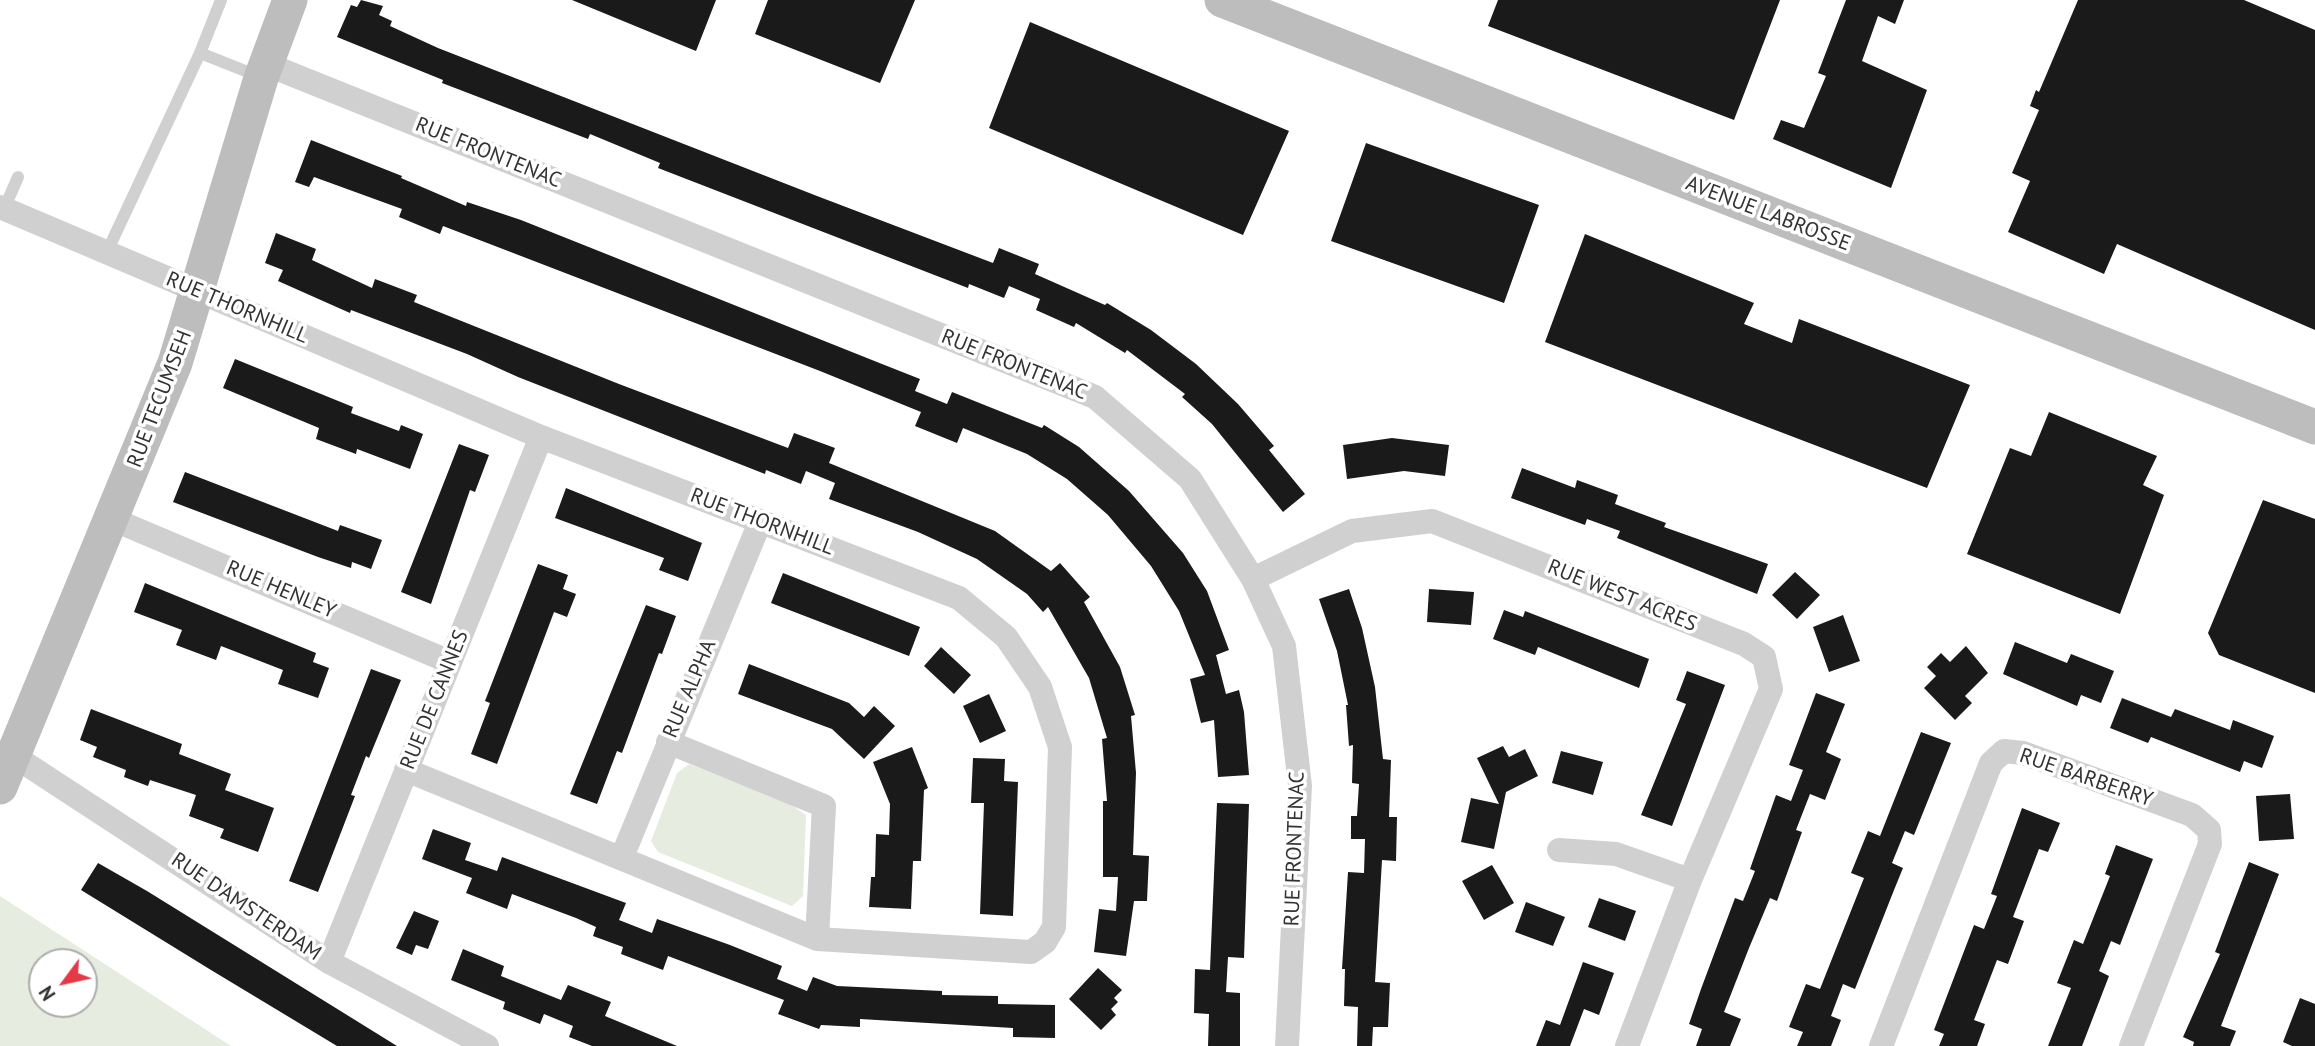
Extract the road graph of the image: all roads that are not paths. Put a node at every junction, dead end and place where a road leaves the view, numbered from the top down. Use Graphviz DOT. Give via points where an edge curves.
graph roads {
  1 [pos="221,0"];
  2 [pos="290,0"];
  3 [pos="1222,0"];
  4 [pos="200,53"];
  5 [pos="264,71"];
  6 [pos="18,177"];
  7 [pos="2,208"];
  8 [pos="106,255"];
  9 [pos="198,292"];
  10 [pos="2315,427"];
  11 [pos="541,437"];
  12 [pos="112,519"];
  13 [pos="760,522"];
  14 [pos="1253,579"];
  15 [pos="450,662"];
  16 [pos="668,742"];
  17 [pos="14,755"];
  18 [pos="406,771"];
  19 [pos="0,787"];
  20 [pos="1559,850"];
  21 [pos="622,857"];
  22 [pos="1690,880"];
  23 [pos="817,939"];
  24 [pos="329,962"];
  25 [pos="486,1046"];
  26 [pos="1287,1046"];
  27 [pos="1627,1046"];
  28 [pos="1881,1046"];
  29 [pos="2131,1046"];
  1 -- 4 [label="lane"];
  2 -- 5 [label="street, RUE TECUMSEH"];
  3 -- 10 [label="street, AVENUE LABROSSE"];
  4 -- 5 [label="lane"];
  4 -- 8 [label="lane"];
  5 -- 9 [label="street, RUE TECUMSEH"];
  5 -- 14 [label="street, RUE FRONTENAC" via="1096,397 1190,479"];
  6 -- 7 [label="lane"];
  7 -- 8 [label="street, RUE THORNHILL"];
  8 -- 9 [label="street, RUE THORNHILL"];
  9 -- 11 [label="street, RUE THORNHILL"];
  9 -- 12 [label="street, RUE TECUMSEH" via="160,403"];
  11 -- 13 [label="street, RUE THORNHILL"];
  11 -- 15 [label="street, RUE DE CANNES"];
  12 -- 15 [label="street, RUE HENLEY"];
  12 -- 17 [label="street, RUE TECUMSEH"];
  13 -- 16 [label="street, RUE ALPHA"];
  13 -- 23 [label="street, RUE THORNHILL" via="959,598 1006,637 1040,687 1060,747 1054,927 1045,942 1031,952"];
  14 -- 22 [label="street, RUE WEST ACRES" via="1352,531 1432,520 1764,657 1771,688"];
  14 -- 26 [label="street, RUE FRONTENAC" via="1284,646 1300,786"];
  15 -- 18 [label="street, RUE DE CANNES"];
  16 -- 21 [label="street, RUE ALPHA"];
  16 -- 23 [label="street" via="824,806"];
  17 -- 19 [label="street, RUE TECUMSEH"];
  17 -- 24 [label="street, RUE D'AMSTERDAM"];
  18 -- 21 [label="street, RUE THORNHILL"];
  18 -- 24 [label="street, RUE DE CANNES"];
  20 -- 22 [label="street" via="1616,854"];
  21 -- 23 [label="street, RUE THORNHILL"];
  22 -- 27 [label="street, RUE WEST ACRES"];
  24 -- 25 [label="street, RUE D'AMSTERDAM"];
  28 -- 29 [label="street, RUE BARBERRY" via="1990,763 2004,751 2024,753 2193,815 2209,830 2210,844"];
}
